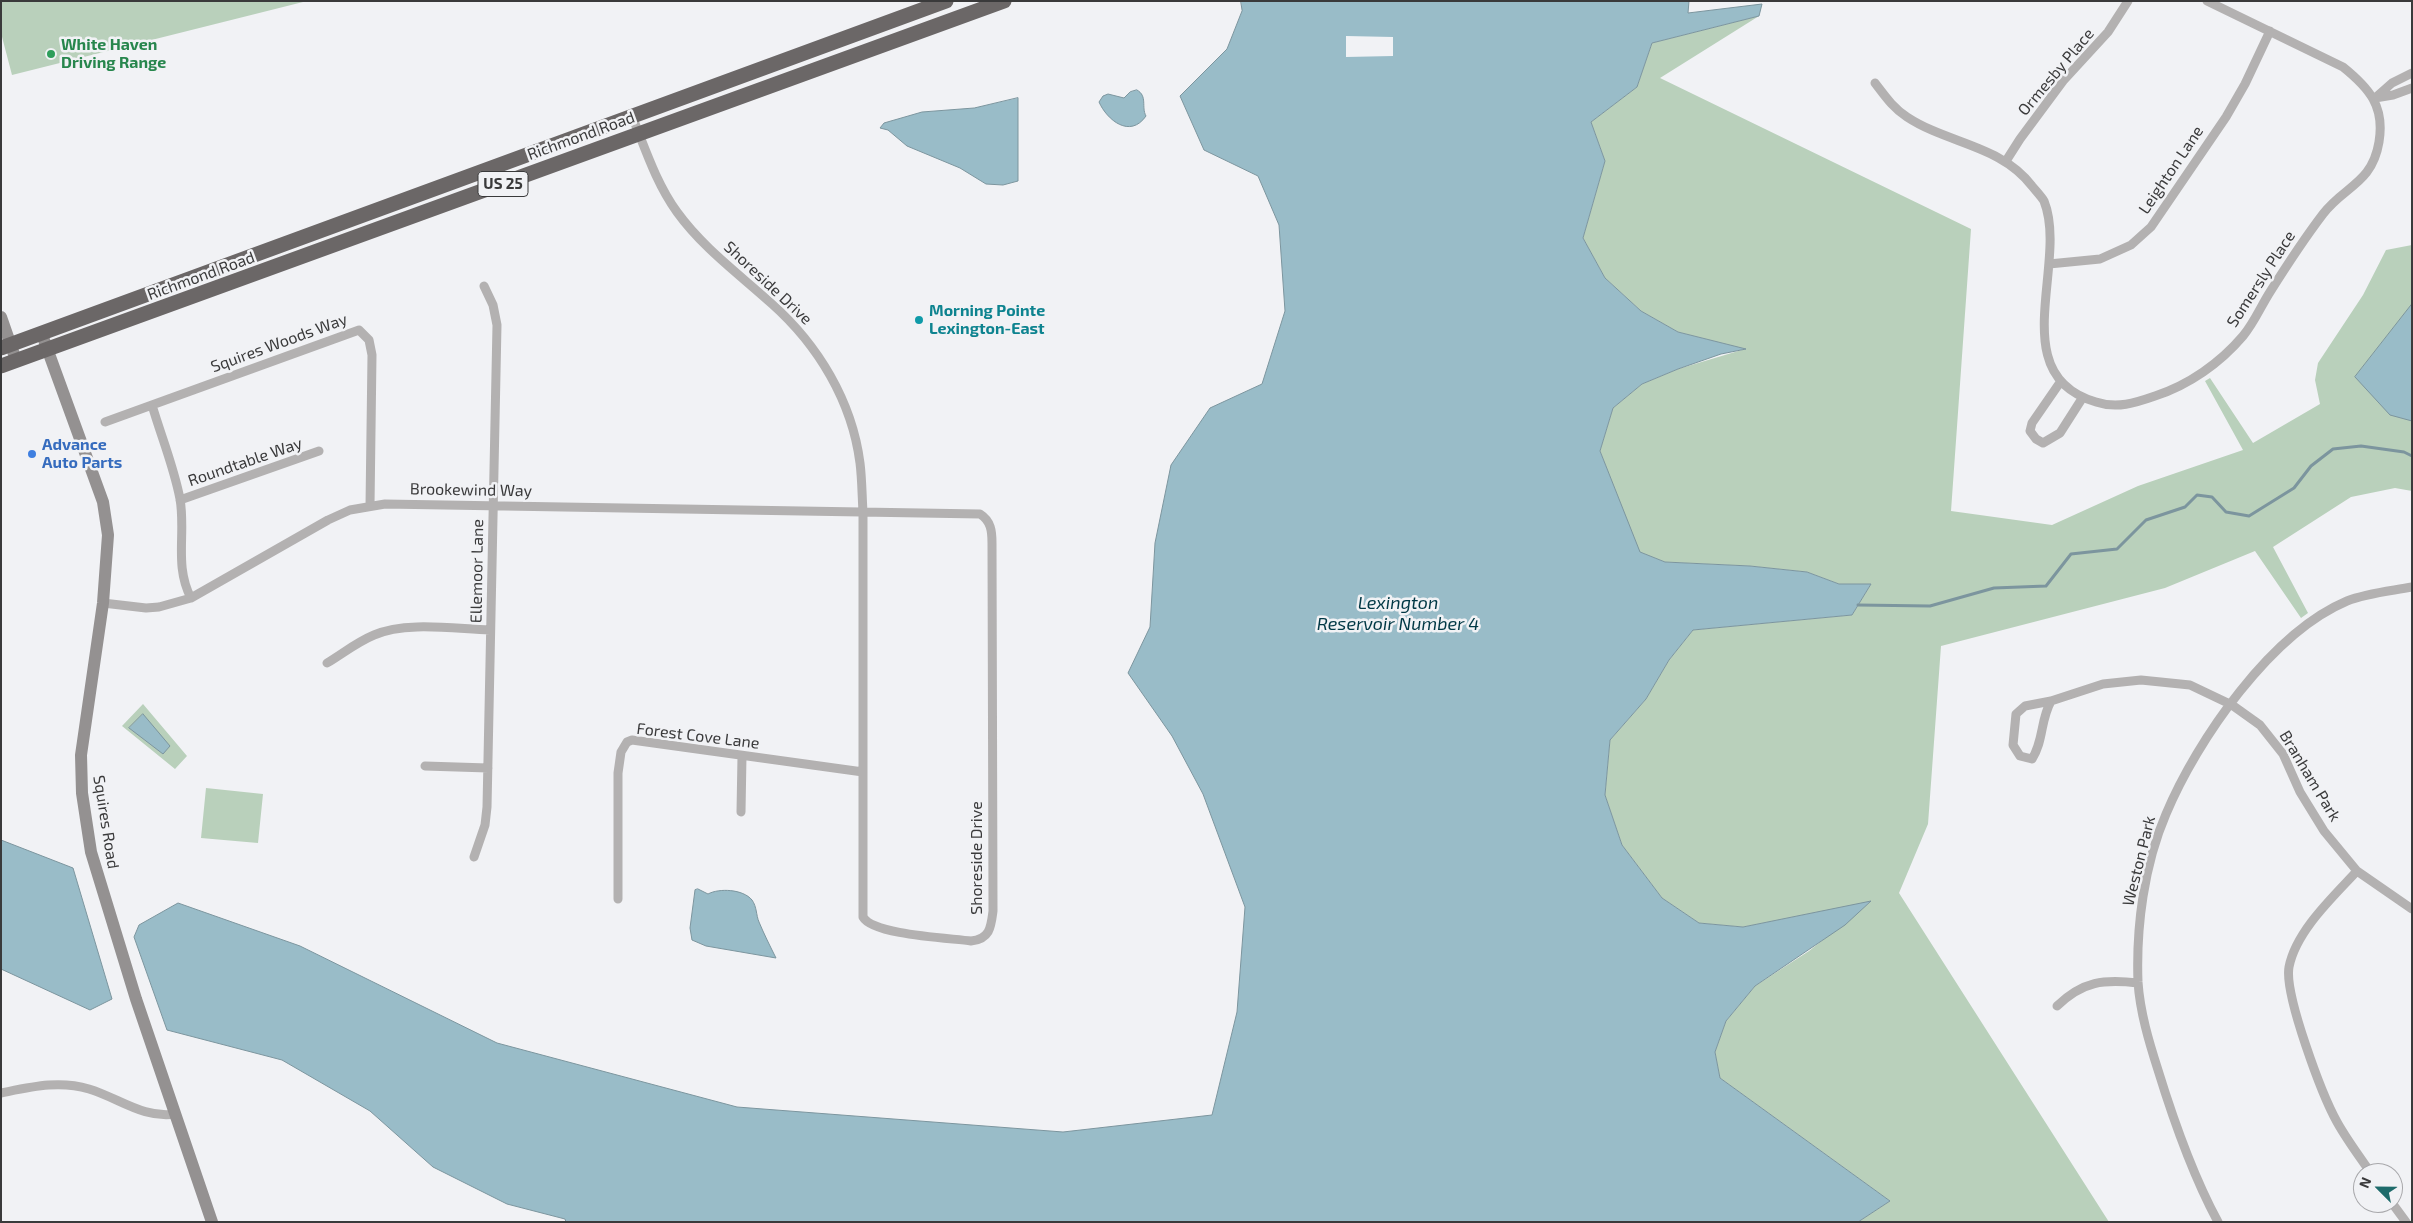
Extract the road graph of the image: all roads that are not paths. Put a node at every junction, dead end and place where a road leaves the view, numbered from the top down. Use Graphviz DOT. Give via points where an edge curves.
graph roads {
  1 [pos="946,1"];
  2 [pos="1004,1"];
  3 [pos="2128,1"];
  4 [pos="2206,1"];
  5 [pos="2270,30"];
  6 [pos="2412,73"];
  7 [pos="1875,83"];
  8 [pos="2412,88"];
  9 [pos="2375,98"];
  10 [pos="632,116"];
  11 [pos="639,133"];
  12 [pos="2006,161"];
  13 [pos="2048,264"];
  14 [pos="484,286"];
  15 [pos="1,317"];
  16 [pos="42,333"];
  17 [pos="6,346"];
  18 [pos="47,350"];
  19 [pos="16,360"];
  20 [pos="1,366"];
  21 [pos="2061,381"];
  22 [pos="2083,396"];
  23 [pos="152,405"];
  24 [pos="105,422"];
  25 [pos="319,451"];
  26 [pos="180,500"];
  27 [pos="493,505"];
  28 [pos="370,506"];
  29 [pos="863,512"];
  30 [pos="2412,587"];
  31 [pos="191,598"];
  32 [pos="103,603"];
  33 [pos="490,630"];
  34 [pos="327,663"];
  35 [pos="2051,701"];
  36 [pos="2232,705"];
  37 [pos="742,756"];
  38 [pos="425,766"];
  39 [pos="488,768"];
  40 [pos="863,772"];
  41 [pos="741,812"];
  42 [pos="474,857"];
  43 [pos="2357,871"];
  44 [pos="618,899"];
  45 [pos="2412,909"];
  46 [pos="2138,983"];
  47 [pos="2057,1006"];
  48 [pos="1,1093"];
  49 [pos="176,1114"];
  50 [pos="2364,1163"];
  51 [pos="212,1222"];
  52 [pos="2218,1222"];
  1 -- 10 [label="highway, Richmond Road / US 25"];
  2 -- 11 [label="highway, Richmond Road / US 25"];
  3 -- 12 [label="street, Ormesby Place" via="2108,32 2063,81"];
  4 -- 5 [label="street, Somersly Place"];
  5 -- 9 [label="street, Somersly Place" via="2343,67"];
  5 -- 13 [label="street, Leighton Lane" via="2226,116 2151,227 2131,245 2100,259"];
  6 -- 9 [label="street" via="2392,83"];
  7 -- 12 [label="street, Somersly Place" via="1893,107 1909,119"];
  8 -- 9 [label="street"];
  9 -- 22 [label="street, Somersly Place" via="2380,119 2379,141 2364,178 2326,211 2244,334 2223,357 2203,373 2130,405 2115,406"];
  10 -- 11 [label="street, Shoreside Drive"];
  10 -- 16 [label="highway, Richmond Road / US 25"];
  11 -- 18 [label="highway, Richmond Road / US 25"];
  11 -- 29 [label="street, Shoreside Drive" via="657,178 677,211 704,244 787,318 829,372 847,412 858,448"];
  12 -- 13 [label="street, Somersly Place" via="2027,179 2043,201 2051,243"];
  13 -- 21 [label="street, Somersly Place" via="2044,337 2049,361"];
  14 -- 27 [label="street, Ellemoor Lane" via="493,305 497,325"];
  15 -- 17 [label="street"];
  16 -- 17 [label="highway, Richmond Road / US 25"];
  16 -- 18 [label="street, Squires Road"];
  17 -- 19 [label="street"];
  18 -- 19 [label="highway, Richmond Road / US 25"];
  18 -- 32 [label="street, Squires Road" via="107,519 108,557"];
  19 -- 20 [label="highway, Richmond Road / US 25"];
  21 -- 22 [label="street, Somersly Place"];
  21 -- 22 [label="street" via="2032,423 2030,431 2036,439 2043,443 2060,433"];
  23 -- 24 [label="street, Squires Woods Way"];
  23 -- 26 [label="street"];
  23 -- 28 [label="street, Squires Woods Way" via="354,331 362,331 369,340 373,364"];
  25 -- 26 [label="street, Roundtable Way"];
  26 -- 31 [label="street" via="181,568"];
  27 -- 28 [label="street, Brookewind Way"];
  27 -- 29 [label="street, Brookewind Way"];
  27 -- 33 [label="street, Ellemoor Lane"];
  28 -- 31 [label="street, Brookewind Way" via="350,510 328,520"];
  29 -- 40 [label="street, Shoreside Drive"];
  29 -- 40 [label="street, Shoreside Drive" via="980,514 990,526 993,910 991,927 983,939 971,941 886,930 865,920 862,912"];
  30 -- 36 [label="street, Weston Park" via="2347,601 2294,633 2263,665"];
  31 -- 32 [label="street, Brookewind Way" via="152,607"];
  32 -- 49 [label="street, Squires Road" via="81,755 85,819 110,918"];
  33 -- 34 [label="street" via="424,628 387,631 366,639"];
  33 -- 39 [label="street, Ellemoor Lane"];
  35 -- 35 [label="street, Branham Park" via="2025,706 2016,714 2013,745 2020,756 2032,759 2040,746 2043,720"];
  35 -- 36 [label="street, Branham Park" via="2103,684 2141,680 2190,685"];
  36 -- 43 [label="street, Branham Park" via="2260,725 2283,754 2300,792 2324,831"];
  36 -- 46 [label="street, Weston Park" via="2212,731 2165,815 2142,904"];
  37 -- 40 [label="street, Forest Cove Lane"];
  37 -- 41 [label="street"];
  37 -- 44 [label="street, Forest Cove Lane" via="632,740 627,742 618,773"];
  38 -- 39 [label="street"];
  39 -- 42 [label="street, Ellemoor Lane" via="486,825"];
  43 -- 45 [label="street, Branham Park"];
  43 -- 50 [label="street" via="2302,936 2289,967 2290,996 2309,1052 2336,1120"];
  46 -- 47 [label="street" via="2102,981 2071,993"];
  46 -- 52 [label="street, Weston Park" via="2148,1038 2172,1116 2202,1192"];
  48 -- 49 [label="street" via="60,1084 89,1089 148,1113"];
  49 -- 51 [label="street, Squires Road"];
}
